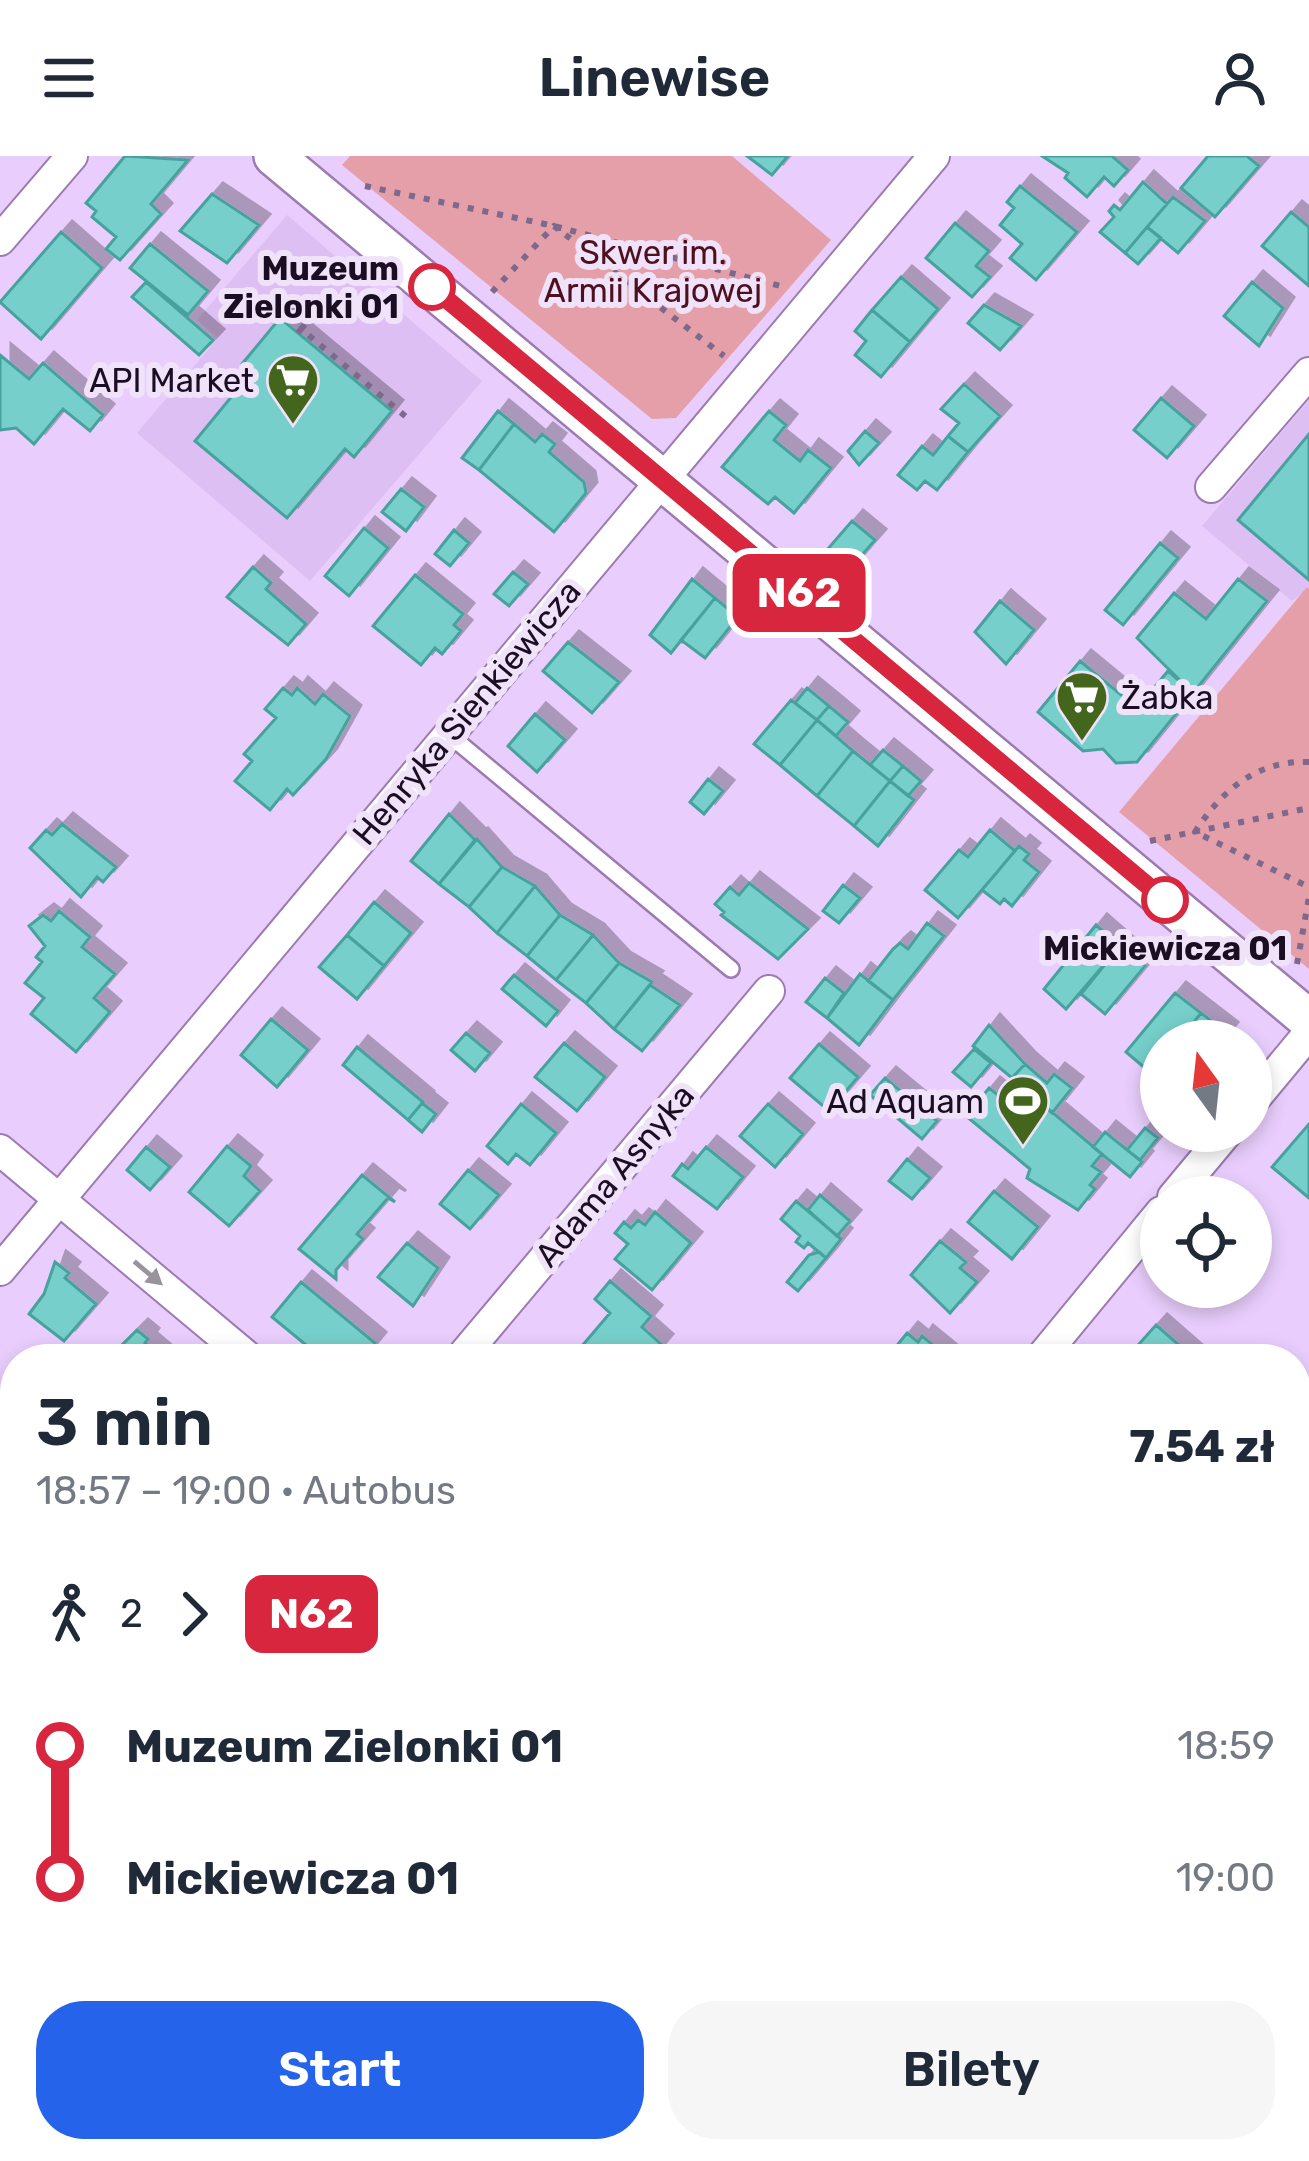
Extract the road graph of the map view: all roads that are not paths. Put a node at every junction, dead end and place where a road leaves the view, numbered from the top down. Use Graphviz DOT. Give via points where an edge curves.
graph roads {
  1 [pos="72,156"];
  2 [pos="274,156"];
  3 [pos="934,156"];
  4 [pos="0,240"];
  5 [pos="1309,373"];
  6 [pos="662,478"];
  7 [pos="1211,488"];
  8 [pos="448,733"];
  9 [pos="731,969"];
  10 [pos="769,991"];
  11 [pos="1309,1021"];
  12 [pos="1309,1033"];
  13 [pos="1272,1077"];
  14 [pos="0,1150"];
  15 [pos="1210,1152"];
  16 [pos="1190,1176"];
  17 [pos="58,1198"];
  18 [pos="1140,1238"];
  19 [pos="0,1270"];
  20 [pos="232,1344"];
  21 [pos="473,1344"];
  22 [pos="1052,1344"];
  1 -- 4 [label="street"];
  2 -- 6 [label="street"];
  3 -- 6 [label="street, Henryka Sienkiewicza"];
  5 -- 7 [label="street"];
  6 -- 8 [label="street, Henryka Sienkiewicza"];
  6 -- 11 [label="street"];
  8 -- 9 [label="lane"];
  8 -- 17 [label="street, Henryka Sienkiewicza"];
  10 -- 21 [label="street, Adama Asnyka"];
  12 -- 13 [label="street"];
  14 -- 17 [label="street"];
  15 -- 16 [label="street"];
  17 -- 19 [label="street, Henryka Sienkiewicza"];
  17 -- 20 [label="street, one-way"];
  18 -- 22 [label="street"];
}
